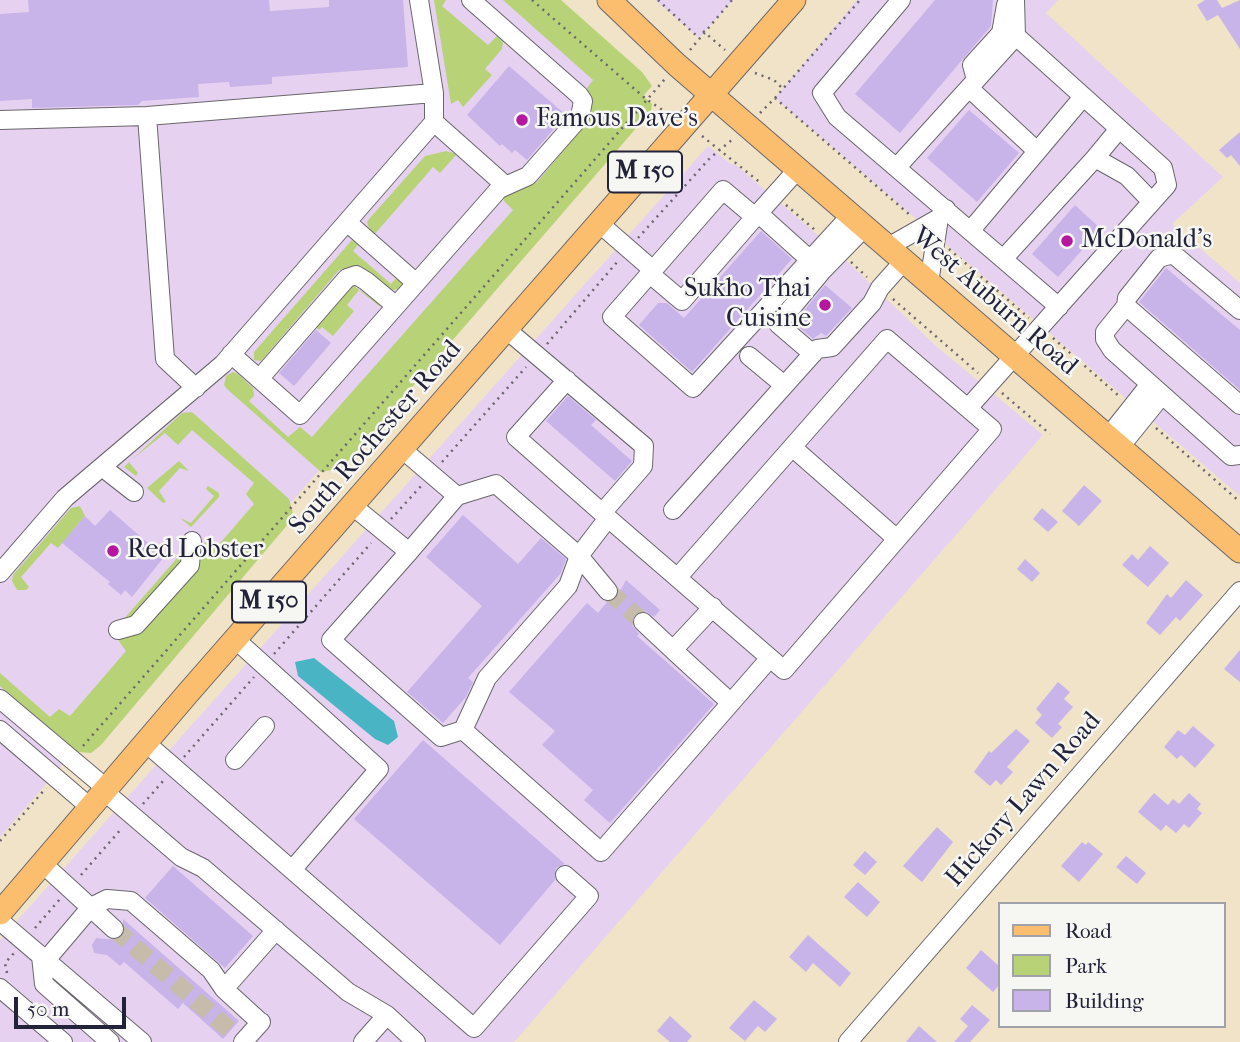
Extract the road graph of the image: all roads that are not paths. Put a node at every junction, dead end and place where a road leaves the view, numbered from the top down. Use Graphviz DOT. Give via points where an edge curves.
graph roads {
  1 [pos="419,0"];
  2 [pos="471,0"];
  3 [pos="609,0"];
  4 [pos="794,0"];
  5 [pos="901,0"];
  6 [pos="1006,0"];
  7 [pos="1015,0"];
  8 [pos="1016,36"];
  9 [pos="973,84"];
  10 [pos="434,93"];
  11 [pos="713,95"];
  12 [pos="1083,97"];
  13 [pos="147,116"];
  14 [pos="0,120"];
  15 [pos="434,122"];
  16 [pos="1119,129"];
  17 [pos="1037,151"];
  18 [pos="1095,158"];
  19 [pos="897,167"];
  20 [pos="798,169"];
  21 [pos="506,186"];
  22 [pos="1152,202"];
  23 [pos="757,215"];
  24 [pos="858,221"];
  25 [pos="346,222"];
  26 [pos="937,223"];
  27 [pos="600,224"];
  28 [pos="971,230"];
  29 [pos="896,254"];
  30 [pos="1004,258"];
  31 [pos="816,265"];
  32 [pos="652,272"];
  33 [pos="415,282"];
  34 [pos="929,283"];
  35 [pos="395,305"];
  36 [pos="1126,306"];
  37 [pos="1059,307"];
  38 [pos="1240,310"];
  39 [pos="507,330"];
  40 [pos="813,354"];
  41 [pos="231,355"];
  42 [pos="749,356"];
  43 [pos="1015,357"];
  44 [pos="259,379"];
  45 [pos="567,380"];
  46 [pos="783,385"];
  47 [pos="196,388"];
  48 [pos="1156,390"];
  49 [pos="1240,404"];
  50 [pos="968,408"];
  51 [pos="1114,442"];
  52 [pos="792,447"];
  53 [pos="403,450"];
  54 [pos="1240,456"];
  55 [pos="102,467"];
  56 [pos="134,492"];
  57 [pos="457,496"];
  58 [pos="354,507"];
  59 [pos="673,510"];
  60 [pos="605,516"];
  61 [pos="897,539"];
  62 [pos="192,541"];
  63 [pos="1237,543"];
  64 [pos="409,552"];
  65 [pos="579,556"];
  66 [pos="0,573"];
  67 [pos="678,577"];
  68 [pos="608,591"];
  69 [pos="1240,591"];
  70 [pos="713,607"];
  71 [pos="643,622"];
  72 [pos="118,630"];
  73 [pos="236,640"];
  74 [pos="673,650"];
  75 [pos="770,658"];
  76 [pos="0,699"];
  77 [pos="732,703"];
  78 [pos="265,726"];
  79 [pos="0,730"];
  80 [pos="463,730"];
  81 [pos="146,743"];
  82 [pos="235,760"];
  83 [pos="101,797"];
  84 [pos="43,864"];
  85 [pos="292,870"];
  86 [pos="565,875"];
  87 [pos="91,906"];
  88 [pos="0,913"];
  89 [pos="0,921"];
  90 [pos="114,929"];
  91 [pos="276,930"];
  92 [pos="43,958"];
  93 [pos="4,981"];
  94 [pos="224,989"];
  95 [pos="387,1015"];
  96 [pos="238,1038"];
  97 [pos="62,1042"];
  98 [pos="110,1042"];
  99 [pos="142,1042"];
  100 [pos="363,1042"];
  101 [pos="416,1042"];
  102 [pos="848,1042"];
  1 -- 10 [label="street"];
  2 -- 21 [label="street" via="583,101 580,117 527,176"];
  3 -- 11 [label="main road, West Auburn Road"];
  4 -- 11 [label="main road, South Rochester Road / M 150"];
  5 -- 19 [label="street" via="822,93 837,117"];
  6 -- 9 [label="street" via="1000,33 972,65"];
  7 -- 8 [label="street"];
  8 -- 9 [label="street"];
  8 -- 12 [label="street"];
  9 -- 17 [label="street"];
  9 -- 19 [label="street"];
  10 -- 13 [label="street"];
  10 -- 15 [label="street"];
  11 -- 20 [label="main road, West Auburn Road"];
  11 -- 27 [label="main road, South Rochester Road / M 150"];
  12 -- 16 [label="street"];
  12 -- 17 [label="street"];
  13 -- 14 [label="street"];
  13 -- 47 [label="street" via="165,359"];
  15 -- 21 [label="street"];
  15 -- 25 [label="street"];
  16 -- 18 [label="street"];
  16 -- 22 [label="street" via="1163,168 1167,184"];
  17 -- 28 [label="street"];
  18 -- 22 [label="street" via="1127,176"];
  18 -- 30 [label="street"];
  19 -- 26 [label="street"];
  20 -- 23 [label="street"];
  20 -- 24 [label="main road, West Auburn Road"];
  21 -- 33 [label="street"];
  22 -- 37 [label="street"];
  23 -- 31 [label="street"];
  23 -- 32 [label="street" via="723,190"];
  23 -- 32 [label="street" via="682,301"];
  24 -- 29 [label="main road, West Auburn Road"];
  24 -- 31 [label="street"];
  25 -- 33 [label="street"];
  25 -- 41 [label="street"];
  26 -- 28 [label="street"];
  26 -- 29 [label="street"];
  26 -- 34 [label="street"];
  27 -- 32 [label="street"];
  27 -- 39 [label="main road, South Rochester Road / M 150"];
  28 -- 30 [label="street"];
  29 -- 34 [label="main road, West Auburn Road"];
  29 -- 40 [label="street" via="872,303 832,348 817,349"];
  30 -- 37 [label="street"];
  31 -- 32 [label="street" via="693,388 612,317"];
  31 -- 40 [label="street" via="778,324"];
  33 -- 35 [label="street"];
  34 -- 43 [label="main road, West Auburn Road"];
  35 -- 44 [label="street" via="356,275 347,278"];
  35 -- 44 [label="street" via="300,415"];
  36 -- 38 [label="street" via="1127,298 1159,258 1173,254"];
  36 -- 48 [label="street" via="1105,332 1105,339"];
  36 -- 49 [label="street"];
  37 -- 43 [label="street"];
  39 -- 45 [label="street"];
  39 -- 53 [label="main road, South Rochester Road / M 150"];
  40 -- 46 [label="street"];
  41 -- 44 [label="street"];
  41 -- 47 [label="street"];
  42 -- 46 [label="street"];
  43 -- 50 [label="street"];
  43 -- 51 [label="main road, West Auburn Road"];
  45 -- 60 [label="street" via="644,446 643,466"];
  45 -- 60 [label="street" via="516,437"];
  46 -- 59 [label="street"];
  47 -- 55 [label="street"];
  48 -- 51 [label="street"];
  48 -- 54 [label="street" via="1231,456"];
  50 -- 52 [label="street" via="887,339"];
  50 -- 61 [label="street" via="992,429"];
  51 -- 63 [label="main road, West Auburn Road"];
  52 -- 61 [label="street"];
  52 -- 67 [label="street"];
  53 -- 57 [label="street"];
  53 -- 58 [label="main road, South Rochester Road / M 150"];
  55 -- 56 [label="street"];
  55 -- 66 [label="street" via="65,498"];
  57 -- 64 [label="street"];
  57 -- 65 [label="street" via="496,484"];
  58 -- 64 [label="street"];
  58 -- 73 [label="main road, South Rochester Road / M 150"];
  60 -- 65 [label="street"];
  60 -- 67 [label="street"];
  61 -- 75 [label="street" via="784,670"];
  62 -- 72 [label="street" via="190,565 136,625"];
  64 -- 80 [label="street" via="331,640 441,737"];
  65 -- 68 [label="street"];
  65 -- 80 [label="street" via="568,586 487,678"];
  67 -- 70 [label="street"];
  69 -- 102 [label="street, Hickory Lawn Road"];
  70 -- 74 [label="street"];
  70 -- 75 [label="street"];
  71 -- 74 [label="street"];
  73 -- 81 [label="main road, South Rochester Road / M 150"];
  73 -- 85 [label="street" via="379,769"];
  74 -- 77 [label="street"];
  75 -- 77 [label="street"];
  76 -- 83 [label="street"];
  77 -- 80 [label="street" via="601,852"];
  78 -- 82 [label="street"];
  79 -- 83 [label="street"];
  81 -- 83 [label="main road, South Rochester Road / M 150"];
  81 -- 85 [label="street"];
  83 -- 84 [label="main road, South Rochester Road / M 150"];
  83 -- 91 [label="street" via="133,816 181,857 203,868"];
  84 -- 87 [label="street"];
  84 -- 88 [label="main road, South Rochester Road / M 150"];
  85 -- 86 [label="street" via="474,1028 589,896"];
  87 -- 90 [label="street"];
  87 -- 92 [label="street"];
  87 -- 94 [label="street" via="107,899 131,901 211,970"];
  89 -- 92 [label="street"];
  91 -- 94 [label="street"];
  91 -- 95 [label="street" via="348,992"];
  92 -- 98 [label="street" via="44,984"];
  92 -- 99 [label="street"];
  93 -- 97 [label="street"];
  94 -- 96 [label="street" via="260,1021"];
  95 -- 100 [label="street"];
  95 -- 101 [label="street"];
}
